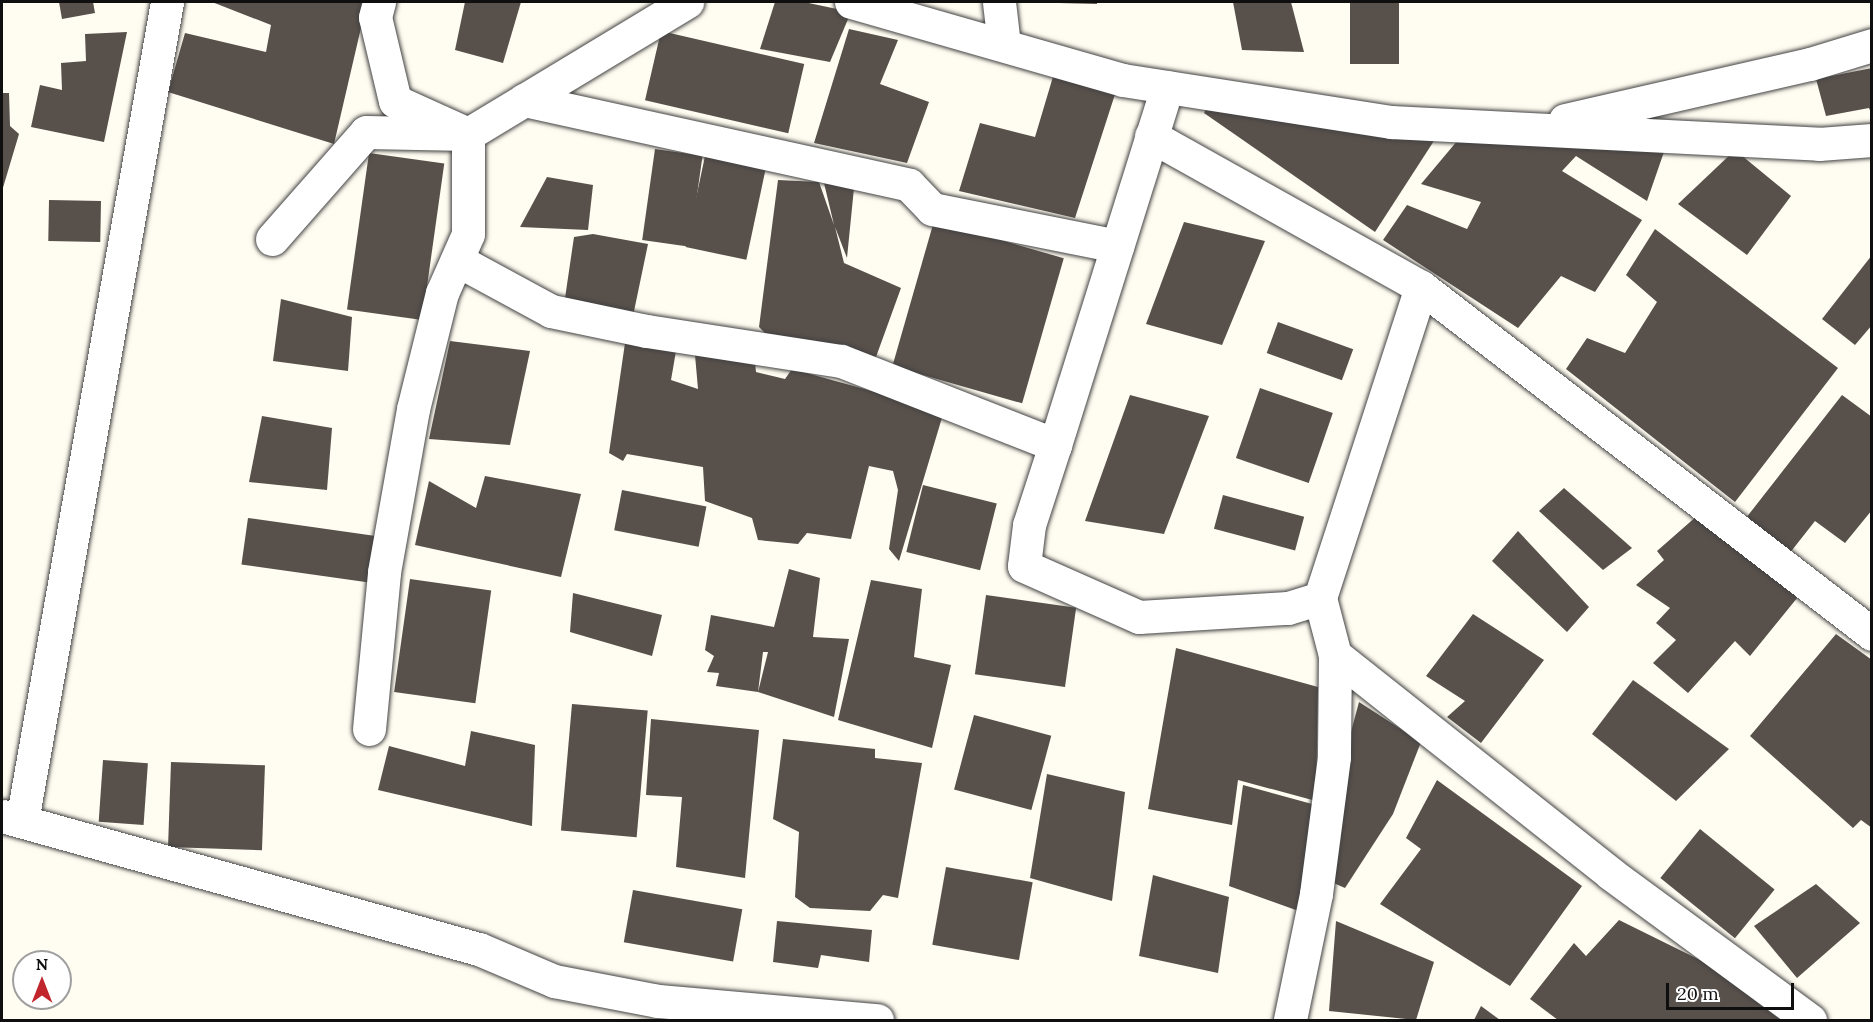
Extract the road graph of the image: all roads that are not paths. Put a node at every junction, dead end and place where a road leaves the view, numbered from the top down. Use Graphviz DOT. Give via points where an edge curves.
graph roads {
  1 [pos="167,2"];
  2 [pos="379,2"];
  3 [pos="687,2"];
  4 [pos="851,2"];
  5 [pos="999,2"];
  6 [pos="1004,45"];
  7 [pos="1872,45"];
  8 [pos="1167,87"];
  9 [pos="524,100"];
  10 [pos="1525,129"];
  11 [pos="468,134"];
  12 [pos="1151,136"];
  13 [pos="1872,140"];
  14 [pos="272,239"];
  15 [pos="1117,246"];
  16 [pos="457,260"];
  17 [pos="1421,287"];
  18 [pos="1055,445"];
  19 [pos="1320,598"];
  20 [pos="1872,634"];
  21 [pos="1335,655"];
  22 [pos="369,729"];
  23 [pos="12,818"];
  24 [pos="877,1020"];
  25 [pos="1290,1020"];
  26 [pos="1810,1020"];
  1 -- 23 [label="street"];
  2 -- 11 [label="street" via="375,17 395,101"];
  3 -- 9 [label="street"];
  4 -- 6 [label="street"];
  5 -- 6 [label="street"];
  6 -- 8 [label="street" via="1123,80"];
  7 -- 10 [label="street" via="1810,64"];
  8 -- 10 [label="street" via="1390,122"];
  8 -- 12 [label="street"];
  9 -- 11 [label="street"];
  9 -- 15 [label="street" via="909,185 932,209"];
  10 -- 13 [label="street" via="1819,144"];
  11 -- 14 [label="street" via="366,132"];
  11 -- 16 [label="street" via="468,234"];
  12 -- 15 [label="street"];
  12 -- 17 [label="street"];
  15 -- 18 [label="street"];
  16 -- 18 [label="street" via="551,311 646,332 841,361"];
  16 -- 22 [label="street" via="442,293 413,410 384,572"];
  17 -- 19 [label="street"];
  17 -- 20 [label="street"];
  18 -- 19 [label="street" via="1029,525 1024,566 1139,617 1288,608"];
  19 -- 21 [label="street"];
  21 -- 25 [label="street" via="1335,758 1316,894"];
  21 -- 26 [label="street" via="1620,881"];
  23 -- 24 [label="street" via="479,949 554,981 658,1001"];
}
